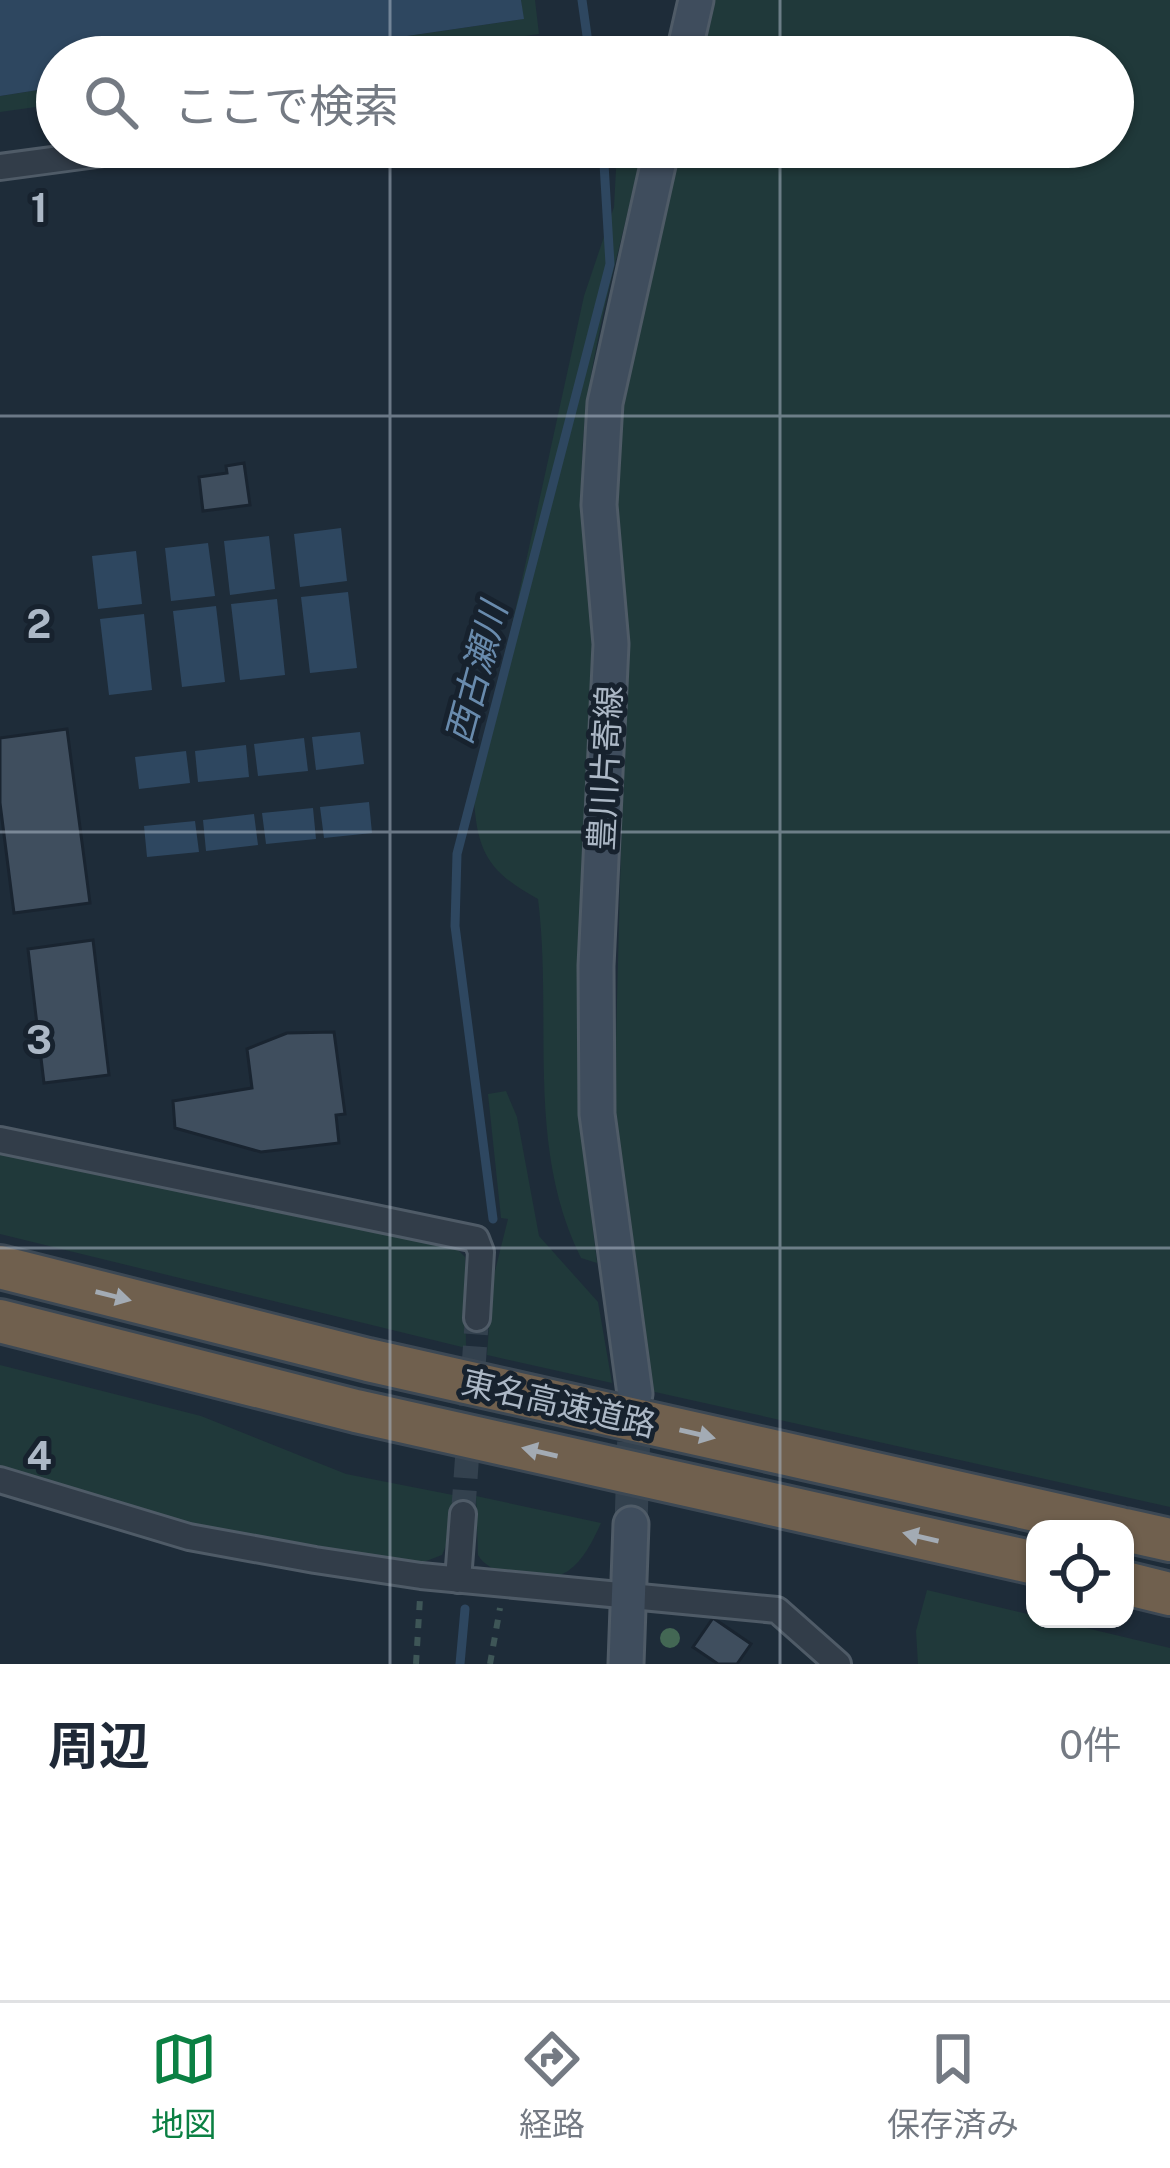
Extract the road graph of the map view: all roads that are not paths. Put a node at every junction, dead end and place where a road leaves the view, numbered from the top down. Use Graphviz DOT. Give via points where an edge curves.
graph roads {
  1 [pos="696,0"];
  2 [pos="688,36"];
  3 [pos="36,162"];
  4 [pos="0,167"];
  5 [pos="657,168"];
  6 [pos="0,1140"];
  7 [pos="0,1268"];
  8 [pos="477,1318"];
  9 [pos="0,1321"];
  10 [pos="635,1394"];
  11 [pos="0,1480"];
  12 [pos="463,1514"];
  13 [pos="1079,1520"];
  14 [pos="631,1524"];
  15 [pos="1134,1532"];
  16 [pos="1170,1540"];
  17 [pos="1026,1561"];
  18 [pos="458,1580"];
  19 [pos="1134,1585"];
  20 [pos="628,1594"];
  21 [pos="1170,1594"];
  22 [pos="626,1664"];
  23 [pos="838,1664"];
  1 -- 2 [label="main road"];
  3 -- 4 [label="street"];
  5 -- 10 [label="main road, 豊川片寄線" via="608,382 599,505 611,644 597,1114"];
  6 -- 8 [label="street" via="476,1239"];
  7 -- 13 [label="highway, 東名高速道路, one-way"];
  17 -- 9 [label="highway, 東名高速道路, one-way" via="356,1411"];
  11 -- 18 [label="street" via="188,1537"];
  12 -- 18 [label="street"];
  14 -- 20 [label="main road"];
  15 -- 16 [label="highway, 東名高速道路"];
  18 -- 20 [label="street"];
  19 -- 21 [label="highway"];
  20 -- 22 [label="main road"];
  20 -- 23 [label="street" via="777,1610"];
}
